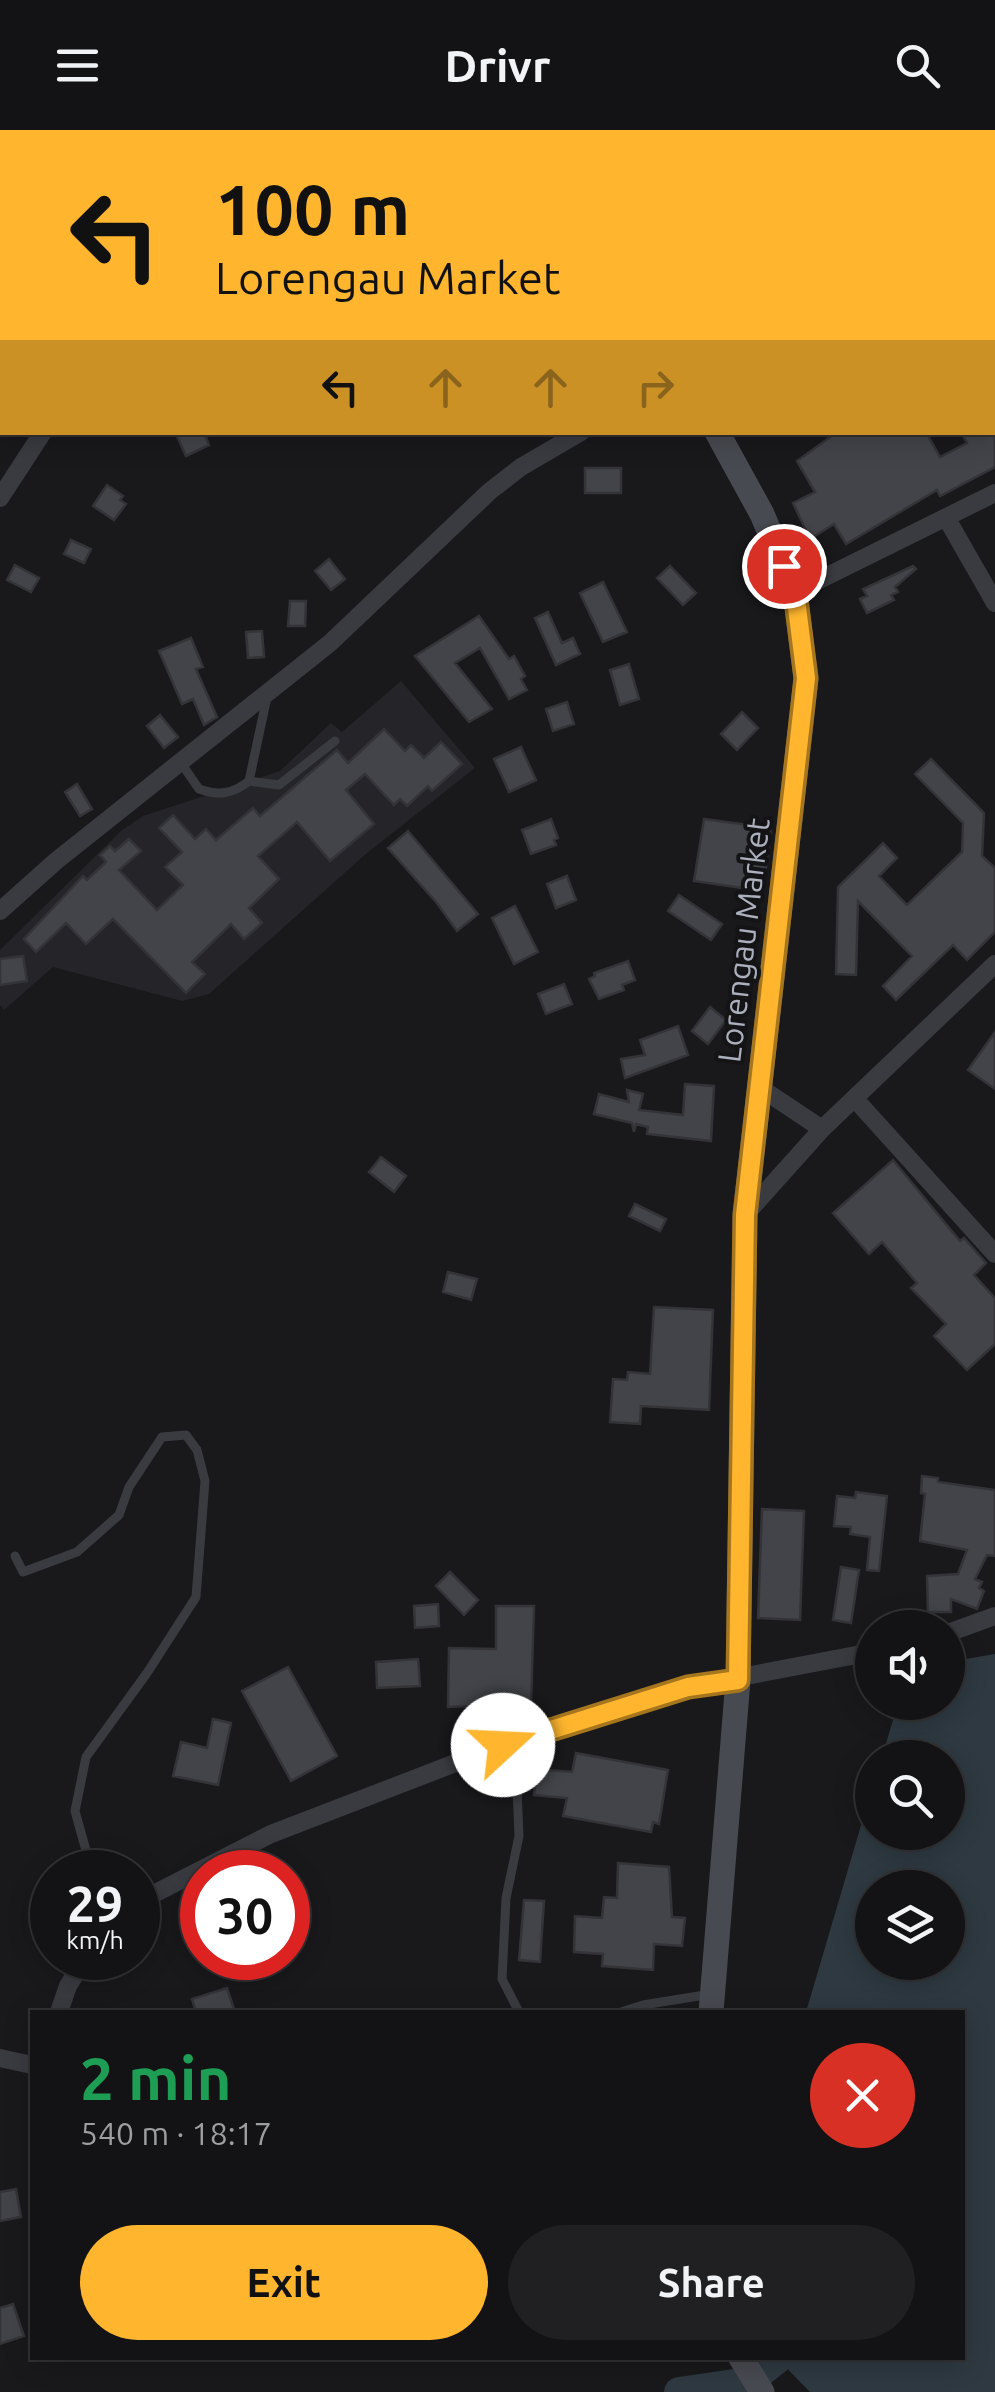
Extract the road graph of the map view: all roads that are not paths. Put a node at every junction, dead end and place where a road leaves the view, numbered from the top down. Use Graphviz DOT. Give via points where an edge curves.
graph roads {
  1 [pos="41,435"];
  2 [pos="576,435"];
  3 [pos="719,435"];
  4 [pos="995,493"];
  5 [pos="0,498"];
  6 [pos="947,519"];
  7 [pos="795,592"];
  8 [pos="995,603"];
  9 [pos="267,696"];
  10 [pos="334,740"];
  11 [pos="180,763"];
  12 [pos="249,781"];
  13 [pos="0,911"];
  14 [pos="995,964"];
  15 [pos="759,1087"];
  16 [pos="855,1098"];
  17 [pos="822,1129"];
  18 [pos="745,1215"];
  19 [pos="995,1254"];
  20 [pos="15,1556"];
  21 [pos="995,1616"];
  22 [pos="965,1627"];
  23 [pos="855,1656"];
  24 [pos="738,1680"];
  25 [pos="536,1732"];
  26 [pos="86,1850"];
  27 [pos="160,1891"];
  28 [pos="72,1980"];
  29 [pos="712,2003"];
  30 [pos="59,2010"];
  31 [pos="517,2010"];
  32 [pos="627,2010"];
  33 [pos="0,2058"];
  34 [pos="30,2065"];
  35 [pos="742,2360"];
  36 [pos="762,2392"];
  1 -- 5 [label="street"];
  2 -- 9 [label="street" via="490,492"];
  3 -- 7 [label="main road, Lorengau Market"];
  4 -- 6 [label="street"];
  6 -- 7 [label="street"];
  6 -- 8 [label="street"];
  7 -- 15 [label="main road, Lorengau Market" via="806,678"];
  9 -- 11 [label="street"];
  9 -- 12 [label="lane"];
  10 -- 12 [label="lane" via="279,785"];
  11 -- 12 [label="lane" via="207,792 229,792"];
  11 -- 13 [label="street"];
  14 -- 16 [label="street"];
  15 -- 17 [label="street"];
  15 -- 18 [label="main road, Lorengau Market"];
  16 -- 17 [label="street"];
  16 -- 19 [label="street"];
  17 -- 18 [label="street"];
  18 -- 24 [label="main road, Lorengau Market"];
  20 -- 26 [label="lane" via="23,1572 78,1552 119,1515 162,1437 186,1435 196,1450 206,1481 196,1597 86,1757 76,1811"];
  21 -- 22 [label="street"];
  23 -- 24 [label="street"];
  24 -- 25 [label="street" via="688,1687"];
  24 -- 29 [label="main road, Lorengau Market"];
  25 -- 27 [label="street" via="271,1834"];
  25 -- 31 [label="lane" via="516,1766 519,1836 506,1898 502,1978"];
  28 -- 30 [label="street"];
  29 -- 32 [label="lane"];
  33 -- 34 [label="street"];
  35 -- 36 [label="main road"];
}
